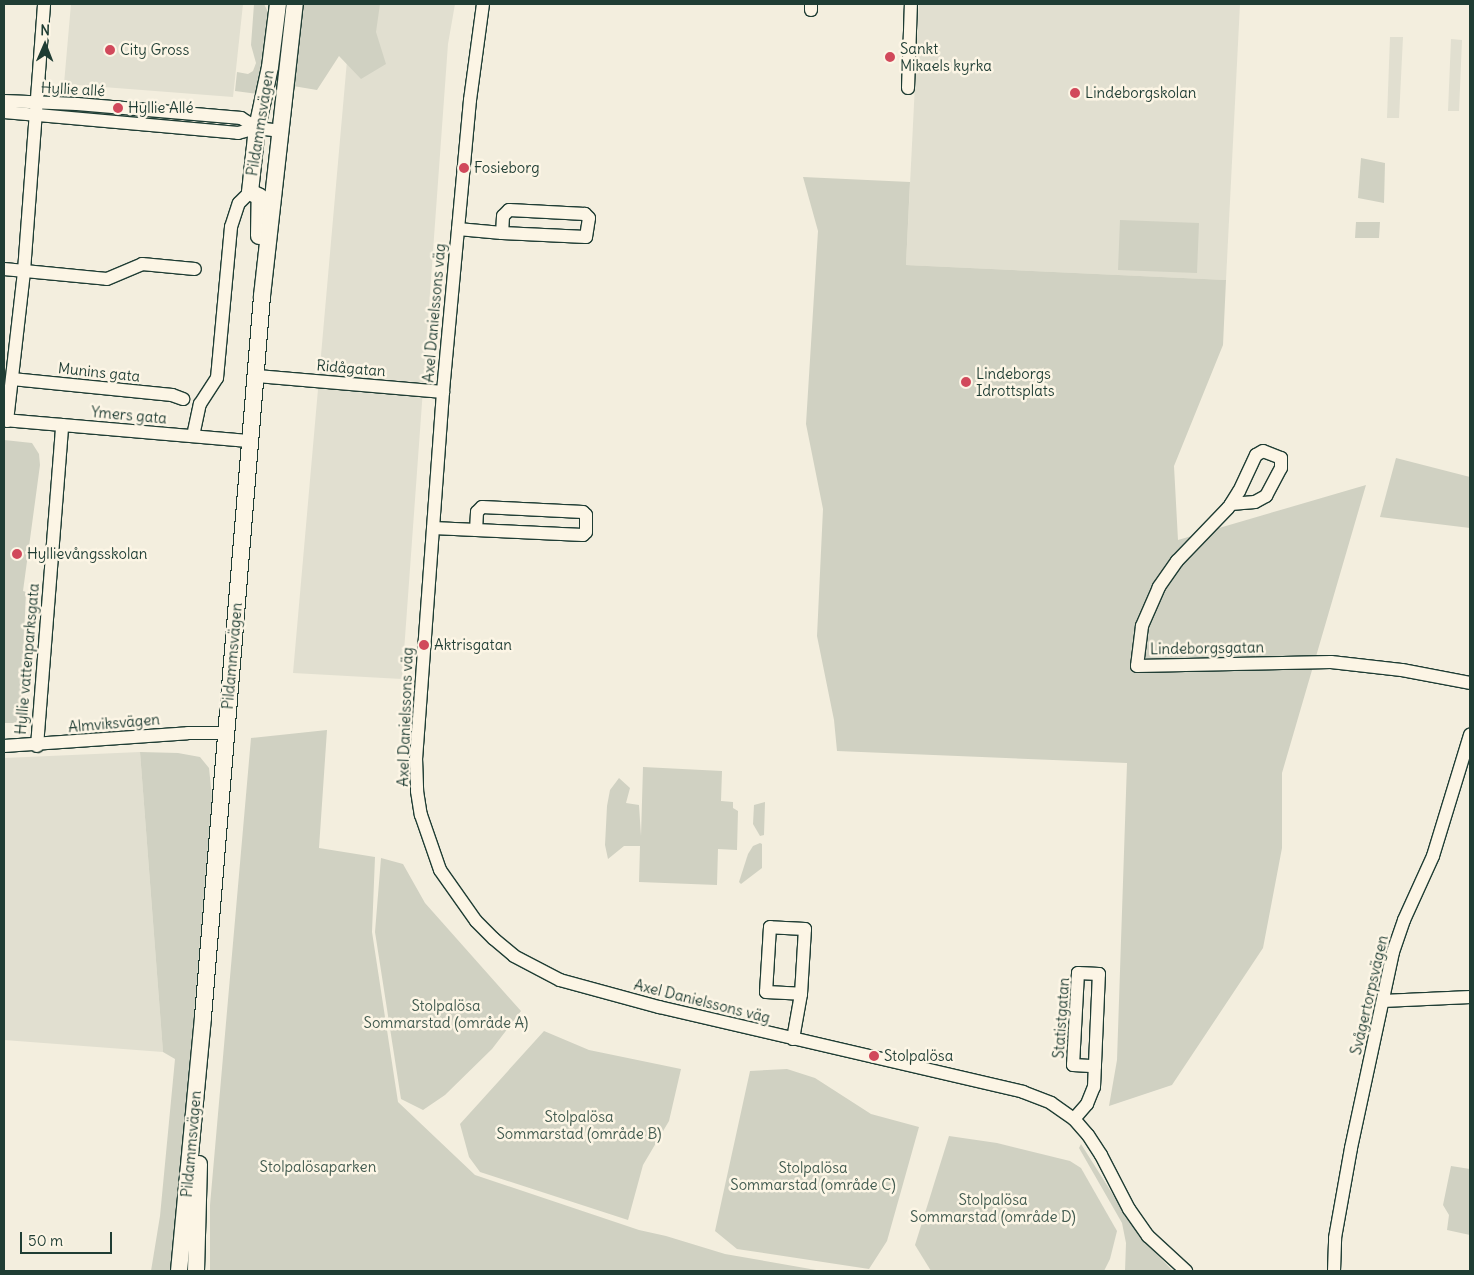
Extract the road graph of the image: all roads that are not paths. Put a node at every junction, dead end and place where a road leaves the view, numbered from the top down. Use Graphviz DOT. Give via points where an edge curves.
graph roads {
  1 [pos="44,4"];
  2 [pos="278,4"];
  3 [pos="295,4"];
  4 [pos="483,4"];
  5 [pos="911,4"];
  6 [pos="908,88"];
  7 [pos="4,100"];
  8 [pos="36,109"];
  9 [pos="4,112"];
  10 [pos="257,128"];
  11 [pos="281,132"];
  12 [pos="250,192"];
  13 [pos="458,229"];
  14 [pos="502,233"];
  15 [pos="4,269"];
  16 [pos="195,269"];
  17 [pos="24,271"];
  18 [pos="262,296"];
  19 [pos="256,376"];
  20 [pos="12,379"];
  21 [pos="443,392"];
  22 [pos="183,399"];
  23 [pos="6,421"];
  24 [pos="62,425"];
  25 [pos="193,436"];
  26 [pos="251,441"];
  27 [pos="1231,504"];
  28 [pos="433,528"];
  29 [pos="476,530"];
  30 [pos="1470,683"];
  31 [pos="226,733"];
  32 [pos="1470,735"];
  33 [pos="4,746"];
  34 [pos="37,746"];
  35 [pos="801,994"];
  36 [pos="1470,997"];
  37 [pos="1383,1001"];
  38 [pos="203,1017"];
  39 [pos="793,1039"];
  40 [pos="1095,1066"];
  41 [pos="1074,1119"];
  42 [pos="179,1271"];
  43 [pos="196,1271"];
  44 [pos="1186,1271"];
  45 [pos="1334,1271"];
  1 -- 8 [label="street"];
  2 -- 10 [label="main road, Pildammsvägen" via="270,67"];
  3 -- 11 [label="main road, Pildammsvägen"];
  4 -- 13 [label="street, Axel Danielssons väg"];
  5 -- 6 [label="street"];
  7 -- 8 [label="street, Hyllie allé"];
  8 -- 9 [label="street, Hyllie allé"];
  8 -- 10 [label="street, Hyllie allé" via="77,104 241,118"];
  8 -- 17 [label="street"];
  10 -- 11 [label="street, Hyllie allé"];
  10 -- 12 [label="main road, Pildammsvägen"];
  11 -- 18 [label="main road, Pildammsvägen"];
  12 -- 18 [label="main road, Pildammsvägen" via="260,197"];
  12 -- 25 [label="street" via="239,204 232,227 217,378 200,404"];
  13 -- 14 [label="street"];
  13 -- 21 [label="street, Axel Danielssons väg"];
  14 -- 14 [label="street" via="586,237 589,218 585,214 509,210 503,216"];
  15 -- 17 [label="street"];
  16 -- 17 [label="street" via="142,264 107,279"];
  17 -- 20 [label="street"];
  18 -- 19 [label="main road, Pildammsvägen"];
  19 -- 21 [label="street, Ridågatan"];
  19 -- 26 [label="main road, Pildammsvägen"];
  20 -- 22 [label="street, Munins gata"];
  20 -- 23 [label="street"];
  21 -- 28 [label="street, Axel Danielssons väg"];
  23 -- 24 [label="street, Ymers gata"];
  24 -- 25 [label="street, Ymers gata"];
  24 -- 34 [label="street, Hyllie vattenparksgata"];
  25 -- 26 [label="street, Ymers gata"];
  26 -- 31 [label="main road, Pildammsvägen"];
  27 -- 27 [label="street, Lindeborgsgatan" via="1255,502 1266,496 1281,468 1282,458 1263,451 1256,455"];
  27 -- 30 [label="street, Lindeborgsgatan" via="1177,561 1159,587 1142,626 1137,666 1331,662 1402,670"];
  28 -- 29 [label="street"];
  28 -- 39 [label="street, Axel Danielssons väg" via="416,775 421,814 429,842 440,870 458,898 476,921 514,956 560,980"];
  29 -- 29 [label="street" via="583,535 586,532 586,515 583,512 482,507 477,512"];
  31 -- 34 [label="street, Almviksvägen" via="188,733"];
  31 -- 38 [label="main road, Pildammsvägen"];
  32 -- 37 [label="street, Svågertorpsvägen" via="1433,856 1404,920"];
  33 -- 34 [label="street, Almviksvägen"];
  35 -- 35 [label="street" via="805,929 770,927 766,992"];
  35 -- 39 [label="street"];
  36 -- 37 [label="street"];
  37 -- 45 [label="street, Svågertorpsvägen" via="1348,1166 1335,1238"];
  38 -- 42 [label="main road, Pildammsvägen"];
  38 -- 43 [label="main road, Pildammsvägen"];
  39 -- 41 [label="street, Axel Danielssons väg" via="1023,1092 1052,1103"];
  40 -- 40 [label="street, Statistgatan" via="1099,974 1078,973 1073,1065"];
  40 -- 41 [label="street, Statistgatan" via="1092,1094"];
  41 -- 44 [label="street, Axel Danielssons väg" via="1101,1155 1117,1188 1148,1236"];
}
